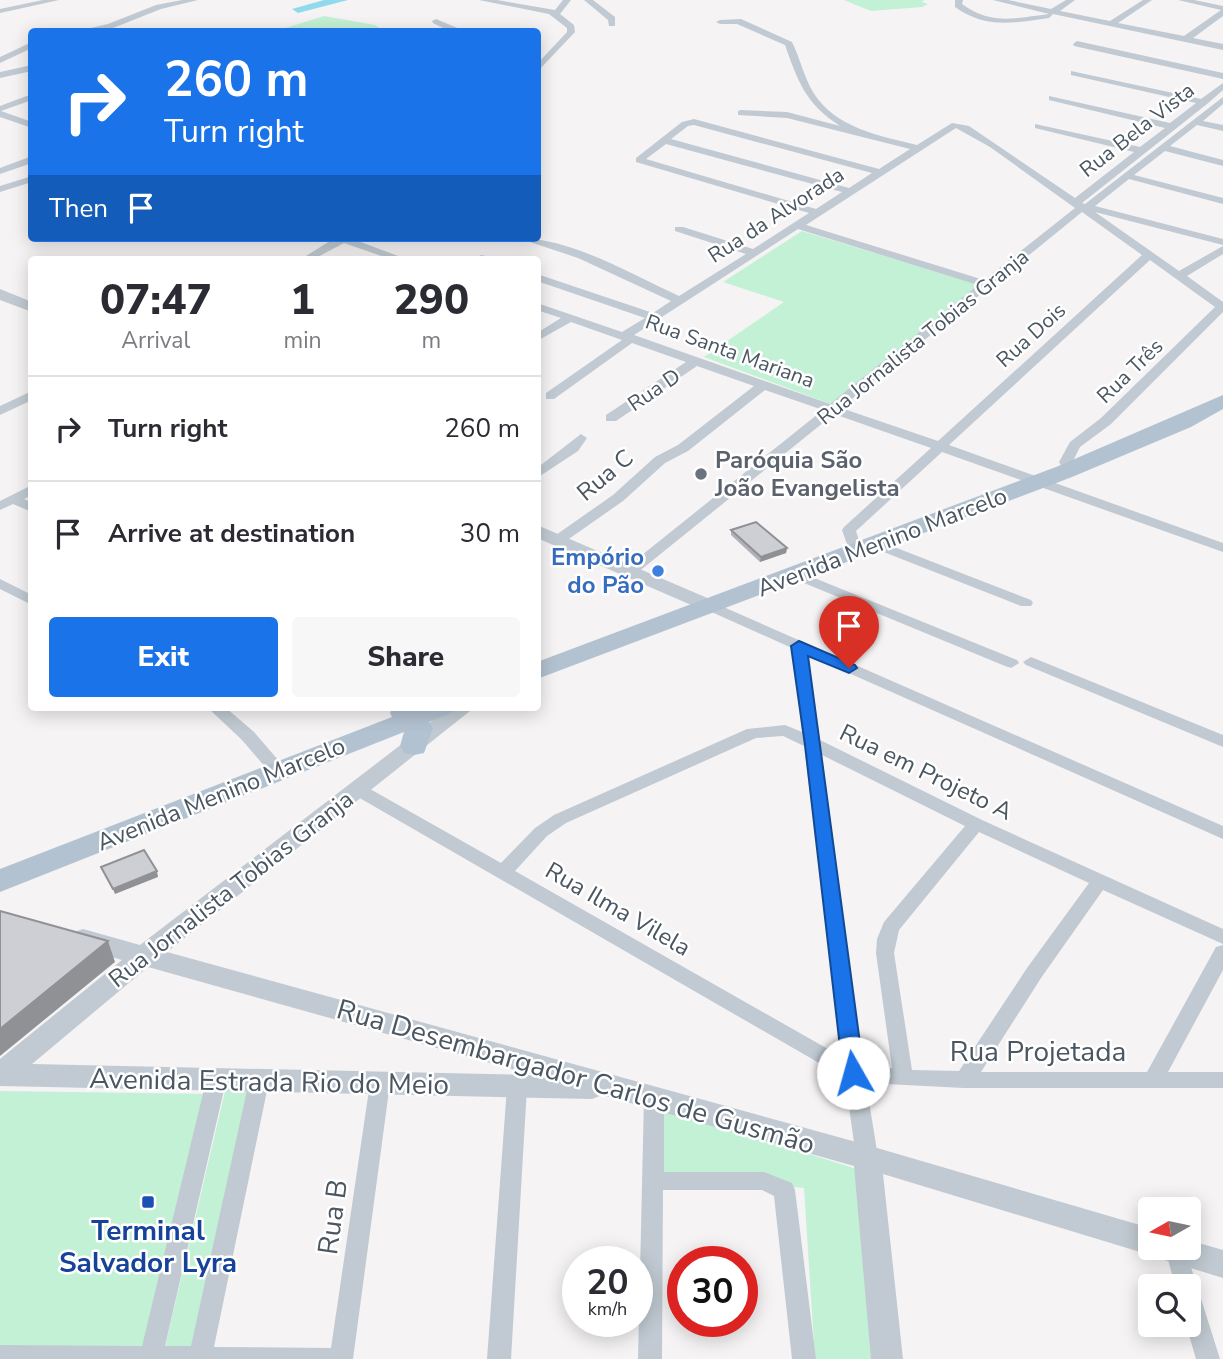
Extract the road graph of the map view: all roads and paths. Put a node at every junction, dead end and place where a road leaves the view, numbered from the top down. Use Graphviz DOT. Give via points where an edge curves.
graph roads {
  1 [pos="55,0"];
  2 [pos="194,0"];
  3 [pos="483,0"];
  4 [pos="567,0"];
  5 [pos="588,0"];
  6 [pos="959,0"];
  7 [pos="997,0"];
  8 [pos="1071,0"];
  9 [pos="1148,0"];
  10 [pos="1182,0"];
  11 [pos="1223,10"];
  12 [pos="0,12"];
  13 [pos="1052,12"];
  14 [pos="556,14"];
  15 [pos="1065,15"];
  16 [pos="755,17"];
  17 [pos="436,21"];
  18 [pos="738,21"];
  19 [pos="720,22"];
  20 [pos="612,24"];
  21 [pos="1111,24"];
  22 [pos="99,28"];
  23 [pos="451,28"];
  24 [pos="1186,39"];
  25 [pos="1077,44"];
  26 [pos="28,46"];
  27 [pos="1223,47"];
  28 [pos="0,60"];
  29 [pos="541,65"];
  30 [pos="28,69"];
  31 [pos="1074,73"];
  32 [pos="0,75"];
  33 [pos="1223,76"];
  34 [pos="1222,92"];
  35 [pos="1052,98"];
  36 [pos="28,99"];
  37 [pos="1204,102"];
  38 [pos="0,111"];
  39 [pos="741,113"];
  40 [pos="1196,122"];
  41 [pos="28,123"];
  42 [pos="1038,125"];
  43 [pos="1170,127"];
  44 [pos="1223,128"];
  45 [pos="862,134"];
  46 [pos="1152,140"];
  47 [pos="666,141"];
  48 [pos="1164,146"];
  49 [pos="917,148"];
  50 [pos="1139,150"];
  51 [pos="28,160"];
  52 [pos="1223,163"];
  53 [pos="0,171"];
  54 [pos="879,172"];
  55 [pos="1127,176"];
  56 [pos="28,179"];
  57 [pos="0,189"];
  58 [pos="849,191"];
  59 [pos="1223,201"];
  60 [pos="1082,206"];
  61 [pos="816,212"];
  62 [pos="1047,222"];
  63 [pos="795,225"];
  64 [pos="1061,225"];
  65 [pos="679,229"];
  66 [pos="337,242"];
  67 [pos="351,242"];
  68 [pos="536,242"];
  69 [pos="1223,242"];
  70 [pos="1223,249"];
  71 [pos="752,252"];
  72 [pos="1150,254"];
  73 [pos="311,256"];
  74 [pos="390,256"];
  75 [pos="1179,276"];
  76 [pos="541,278"];
  77 [pos="988,285"];
  78 [pos="0,294"];
  79 [pos="678,300"];
  80 [pos="28,306"];
  81 [pos="1223,306"];
  82 [pos="541,307"];
  83 [pos="571,317"];
  84 [pos="654,317"];
  85 [pos="541,336"];
  86 [pos="628,337"];
  87 [pos="696,361"];
  88 [pos="762,386"];
  89 [pos="1223,392"];
  90 [pos="550,396"];
  91 [pos="28,397"];
  92 [pos="1223,401"];
  93 [pos="833,410"];
  94 [pos="0,411"];
  95 [pos="611,418"];
  96 [pos="581,438"];
  97 [pos="939,446"];
  98 [pos="1066,462"];
  99 [pos="541,471"];
  100 [pos="1034,479"];
  101 [pos="28,491"];
  102 [pos="13,499"];
  103 [pos="0,506"];
  104 [pos="28,506"];
  105 [pos="541,533"];
  106 [pos="558,540"];
  107 [pos="864,544"];
  108 [pos="1223,548"];
  109 [pos="632,570"];
  110 [pos="797,575"];
  111 [pos="0,583"];
  112 [pos="28,599"];
  113 [pos="1026,603"];
  114 [pos="705,604"];
  115 [pos="799,646"];
  116 [pos="541,661"];
  117 [pos="1031,662"];
  118 [pos="1011,663"];
  119 [pos="541,669"];
  120 [pos="220,711"];
  121 [pos="433,711"];
  122 [pos="449,711"];
  123 [pos="412,721"];
  124 [pos="1223,741"];
  125 [pos="814,745"];
  126 [pos="273,765"];
  127 [pos="357,789"];
  128 [pos="976,824"];
  129 [pos="1223,833"];
  130 [pos="0,868"];
  131 [pos="504,871"];
  132 [pos="0,881"];
  133 [pos="1100,881"];
  134 [pos="64,933"];
  135 [pos="1223,937"];
  136 [pos="1223,953"];
  137 [pos="143,957"];
  138 [pos="480,1047"];
  139 [pos="853,1073"];
  140 [pos="0,1075"];
  141 [pos="904,1078"];
  142 [pos="964,1080"];
  143 [pos="1153,1080"];
  144 [pos="1223,1080"];
  145 [pos="216,1081"];
  146 [pos="259,1082"];
  147 [pos="380,1083"];
  148 [pos="478,1085"];
  149 [pos="517,1087"];
  150 [pos="622,1088"];
  151 [pos="654,1098"];
  152 [pos="867,1157"];
  153 [pos="653,1181"];
  154 [pos="1138,1239"];
  155 [pos="1201,1258"];
  156 [pos="1223,1264"];
  157 [pos="1201,1336"];
  158 [pos="0,1356"];
  159 [pos="160,1357"];
  160 [pos="200,1357"];
  161 [pos="104,1358"];
  162 [pos="340,1359"];
  163 [pos="499,1359"];
  164 [pos="650,1359"];
  165 [pos="804,1359"];
  166 [pos="887,1359"];
  167 [pos="1208,1359"];
  1 -- 12 [label="street"];
  2 -- 22 [label="street"];
  3 -- 14 [label="street"];
  4 -- 14 [label="street"];
  5 -- 20 [label="street" via="606,12"];
  6 -- 15 [label="street" via="958,5 985,22"];
  7 -- 13 [label="street"];
  8 -- 13 [label="street"];
  9 -- 21 [label="street"];
  10 -- 11 [label="street"];
  11 -- 24 [label="street"];
  13 -- 15 [label="street"];
  14 -- 29 [label="street" via="572,32"];
  15 -- 21 [label="street"];
  16 -- 18 [label="street"];
  17 -- 23 [label="street"];
  18 -- 19 [label="street"];
  18 -- 45 [label="street" via="789,44 804,86 816,104"];
  21 -- 24 [label="street"];
  24 -- 27 [label="street"];
  25 -- 33 [label="street"];
  26 -- 28 [label="street"];
  30 -- 32 [label="street"];
  31 -- 37 [label="street"];
  34 -- 37 [label="street, Rua Bela Vista"];
  34 -- 40 [label="street, Rua Bela Vista"];
  35 -- 43 [label="street"];
  36 -- 38 [label="street"];
  37 -- 43 [label="street, Rua Bela Vista"];
  38 -- 41 [label="street"];
  39 -- 45 [label="street" via="787,115"];
  40 -- 44 [label="street"];
  40 -- 48 [label="street, Rua Bela Vista"];
  42 -- 50 [label="street"];
  43 -- 46 [label="street, Rua Bela Vista"];
  45 -- 49 [label="street"];
  46 -- 48 [label="street"];
  46 -- 50 [label="street, Rua Bela Vista"];
  47 -- 54 [label="street" via="694,122"];
  47 -- 58 [label="street"];
  47 -- 61 [label="street" via="640,158 643,163"];
  48 -- 52 [label="street"];
  48 -- 55 [label="street, Rua Bela Vista"];
  49 -- 54 [label="street, Rua da Alvorada"];
  49 -- 60 [label="street, Rua da Alvorada" via="949,127 963,126"];
  50 -- 60 [label="street, Rua Bela Vista"];
  51 -- 53 [label="street"];
  54 -- 58 [label="street, Rua da Alvorada"];
  55 -- 59 [label="street"];
  55 -- 60 [label="street, Rua Bela Vista"];
  56 -- 57 [label="street"];
  58 -- 61 [label="street, Rua da Alvorada"];
  60 -- 64 [label="street, Rua Jornalista Tobias Granja"];
  60 -- 69 [label="street"];
  60 -- 72 [label="street"];
  61 -- 63 [label="street, Rua da Alvorada"];
  62 -- 64 [label="street"];
  63 -- 71 [label="street, Rua da Alvorada"];
  63 -- 77 [label="street"];
  64 -- 77 [label="street, Rua Jornalista Tobias Granja"];
  65 -- 71 [label="street"];
  66 -- 73 [label="street"];
  67 -- 74 [label="street"];
  68 -- 79 [label="street" via="583,256"];
  70 -- 75 [label="street"];
  71 -- 79 [label="street, Rua da Alvorada"];
  72 -- 75 [label="street"];
  72 -- 97 [label="street, Rua Dois"];
  75 -- 81 [label="street"];
  76 -- 84 [label="street"];
  77 -- 93 [label="street, Rua Jornalista Tobias Granja"];
  78 -- 80 [label="street"];
  79 -- 84 [label="street, Rua da Alvorada"];
  81 -- 98 [label="street, Rua Três" via="1106,421 1075,445"];
  82 -- 83 [label="street, Rua Santa Mariana"];
  83 -- 85 [label="street"];
  83 -- 86 [label="street, Rua Santa Mariana"];
  84 -- 86 [label="street, Rua da Alvorada"];
  86 -- 87 [label="street, Rua Santa Mariana"];
  86 -- 90 [label="street, Rua da Alvorada"];
  87 -- 88 [label="street, Rua Santa Mariana"];
  87 -- 95 [label="street, Rua D"];
  88 -- 93 [label="street, Rua Santa Mariana"];
  88 -- 106 [label="street, Rua C"];
  89 -- 98 [label="main road, Avenida Menino Marcelo"];
  91 -- 94 [label="street"];
  92 -- 100 [label="main road, Avenida Menino Marcelo" via="1139,441"];
  93 -- 97 [label="street, Rua Santa Mariana"];
  93 -- 109 [label="street, Rua Jornalista Tobias Granja"];
  96 -- 99 [label="street"];
  97 -- 100 [label="street, Rua Santa Mariana"];
  97 -- 107 [label="street, Rua Dois" via="849,530"];
  98 -- 100 [label="main road, Avenida Menino Marcelo"];
  100 -- 107 [label="main road, Avenida Menino Marcelo"];
  100 -- 108 [label="street, Rua Santa Mariana"];
  101 -- 102 [label="street"];
  102 -- 103 [label="street"];
  102 -- 104 [label="street"];
  105 -- 106 [label="street"];
  106 -- 109 [label="street"];
  107 -- 110 [label="main road, Avenida Menino Marcelo"];
  107 -- 113 [label="street"];
  107 -- 114 [label="main road, Avenida Menino Marcelo"];
  109 -- 114 [label="street"];
  110 -- 114 [label="main road, Avenida Menino Marcelo"];
  110 -- 118 [label="street"];
  111 -- 112 [label="street"];
  114 -- 115 [label="street"];
  114 -- 116 [label="main road, Avenida Menino Marcelo"];
  114 -- 119 [label="main road, Avenida Menino Marcelo"];
  115 -- 125 [label="street"];
  115 -- 129 [label="street"];
  117 -- 124 [label="street"];
  120 -- 126 [label="street"];
  121 -- 123 [label="main road, Avenida Menino Marcelo"];
  122 -- 123 [label="street, Rua Jornalista Tobias Granja"];
  123 -- 126 [label="main road, Avenida Menino Marcelo"];
  123 -- 127 [label="street, Rua Jornalista Tobias Granja"];
  123 -- 132 [label="main road, Avenida Menino Marcelo"];
  125 -- 128 [label="street, Rua em Projeto A"];
  125 -- 131 [label="street, Rua em Projeto A" via="785,730 754,733 560,819"];
  125 -- 139 [label="street"];
  126 -- 130 [label="main road, Avenida Menino Marcelo"];
  127 -- 131 [label="street, Rua Ilma Vilela"];
  127 -- 137 [label="street, Rua Jornalista Tobias Granja"];
  128 -- 133 [label="street, Rua em Projeto A"];
  128 -- 141 [label="street" via="886,939"];
  131 -- 139 [label="street, Rua Ilma Vilela"];
  133 -- 135 [label="street, Rua em Projeto A"];
  133 -- 142 [label="street"];
  134 -- 137 [label="street, Rua Desembargador Carlos de Gusmão"];
  136 -- 143 [label="street"];
  137 -- 138 [label="street, Rua Desembargador Carlos de Gusmão"];
  137 -- 140 [label="street, Rua Jornalista Tobias Granja"];
  138 -- 148 [label="street" via="487,1068"];
  138 -- 150 [label="street, Rua Desembargador Carlos de Gusmão"];
  139 -- 141 [label="street, Rua Projetada"];
  139 -- 152 [label="street"];
  140 -- 145 [label="street, Avenida Estrada Rio do Meio"];
  141 -- 142 [label="street, Rua Projetada"];
  142 -- 143 [label="street, Rua Projetada"];
  143 -- 144 [label="street, Rua Projetada"];
  145 -- 146 [label="street, Avenida Estrada Rio do Meio"];
  145 -- 159 [label="street"];
  146 -- 147 [label="street, Avenida Estrada Rio do Meio"];
  146 -- 160 [label="street"];
  147 -- 148 [label="street, Avenida Estrada Rio do Meio"];
  147 -- 162 [label="street, Rua B"];
  148 -- 149 [label="street, Avenida Estrada Rio do Meio"];
  149 -- 150 [label="street, Avenida Estrada Rio do Meio"];
  149 -- 163 [label="street"];
  150 -- 151 [label="street, Rua Desembargador Carlos de Gusmão"];
  151 -- 152 [label="street, Rua Desembargador Carlos de Gusmão"];
  151 -- 153 [label="street"];
  152 -- 154 [label="street, Rua Desembargador Carlos de Gusmão"];
  152 -- 166 [label="street"];
  153 -- 164 [label="street"];
  153 -- 165 [label="street" via="764,1181 785,1190"];
  155 -- 156 [label="street, Rua Desembargador Carlos de Gusmão"];
  157 -- 167 [label="street"];
  158 -- 161 [label="street"];
  159 -- 160 [label="street"];
  159 -- 161 [label="street"];
  160 -- 162 [label="street"];
}
